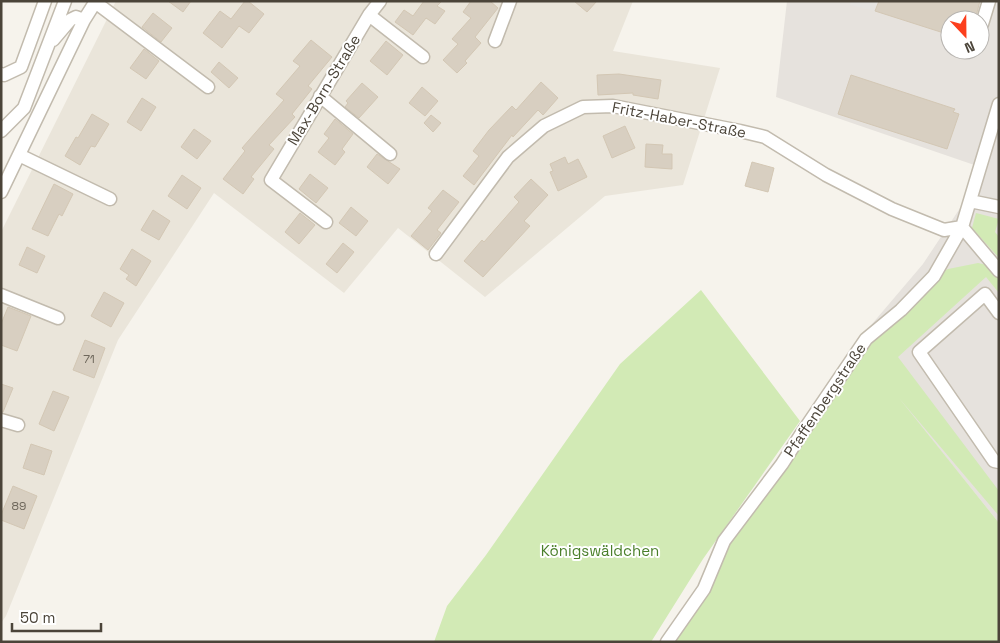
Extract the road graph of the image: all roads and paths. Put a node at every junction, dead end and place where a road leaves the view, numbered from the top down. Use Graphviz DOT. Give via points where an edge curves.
graph roads {
  1 [pos="45,1"];
  2 [pos="65,1"];
  3 [pos="380,1"];
  4 [pos="510,1"];
  5 [pos="95,2"];
  6 [pos="369,15"];
  7 [pos="84,20"];
  8 [pos="495,41"];
  9 [pos="48,46"];
  10 [pos="423,57"];
  11 [pos="1,74"];
  12 [pos="208,86"];
  13 [pos="320,96"];
  14 [pos="999,104"];
  15 [pos="1,131"];
  16 [pos="390,154"];
  17 [pos="19,155"];
  18 [pos="1,192"];
  19 [pos="110,199"];
  20 [pos="970,201"];
  21 [pos="999,207"];
  22 [pos="326,222"];
  23 [pos="962,227"];
  24 [pos="436,254"];
  25 [pos="999,271"];
  26 [pos="1,295"];
  27 [pos="999,313"];
  28 [pos="58,318"];
  29 [pos="1,420"];
  30 [pos="18,425"];
  31 [pos="999,462"];
  32 [pos="667,642"];
  1 -- 11 [label="street" via="21,67"];
  2 -- 9 [label="street"];
  3 -- 6 [label="street, Max-Born-Straße"];
  4 -- 8 [label="street"];
  5 -- 7 [label="street"];
  5 -- 12 [label="street"];
  6 -- 10 [label="street"];
  6 -- 13 [label="street, Max-Born-Straße"];
  7 -- 9 [label="street" via="76,17 70,20"];
  7 -- 17 [label="street"];
  9 -- 15 [label="street" via="24,108"];
  13 -- 16 [label="street"];
  13 -- 22 [label="street, Max-Born-Straße" via="271,180"];
  14 -- 20 [label="street, Pfaffenbergstraße"];
  17 -- 18 [label="street"];
  17 -- 19 [label="street"];
  20 -- 21 [label="street"];
  20 -- 23 [label="street, Pfaffenbergstraße"];
  23 -- 24 [label="street, Fritz-Haber-Straße" via="944,230 892,209 765,138 613,106 583,107 544,126 508,157"];
  23 -- 25 [label="street"];
  23 -- 32 [label="street, Pfaffenbergstraße" via="934,276 901,310 866,339 782,464 724,541 704,589"];
  26 -- 28 [label="street"];
  27 -- 31 [label="street" via="985,294 919,352 994,461"];
  29 -- 30 [label="street"];
}
